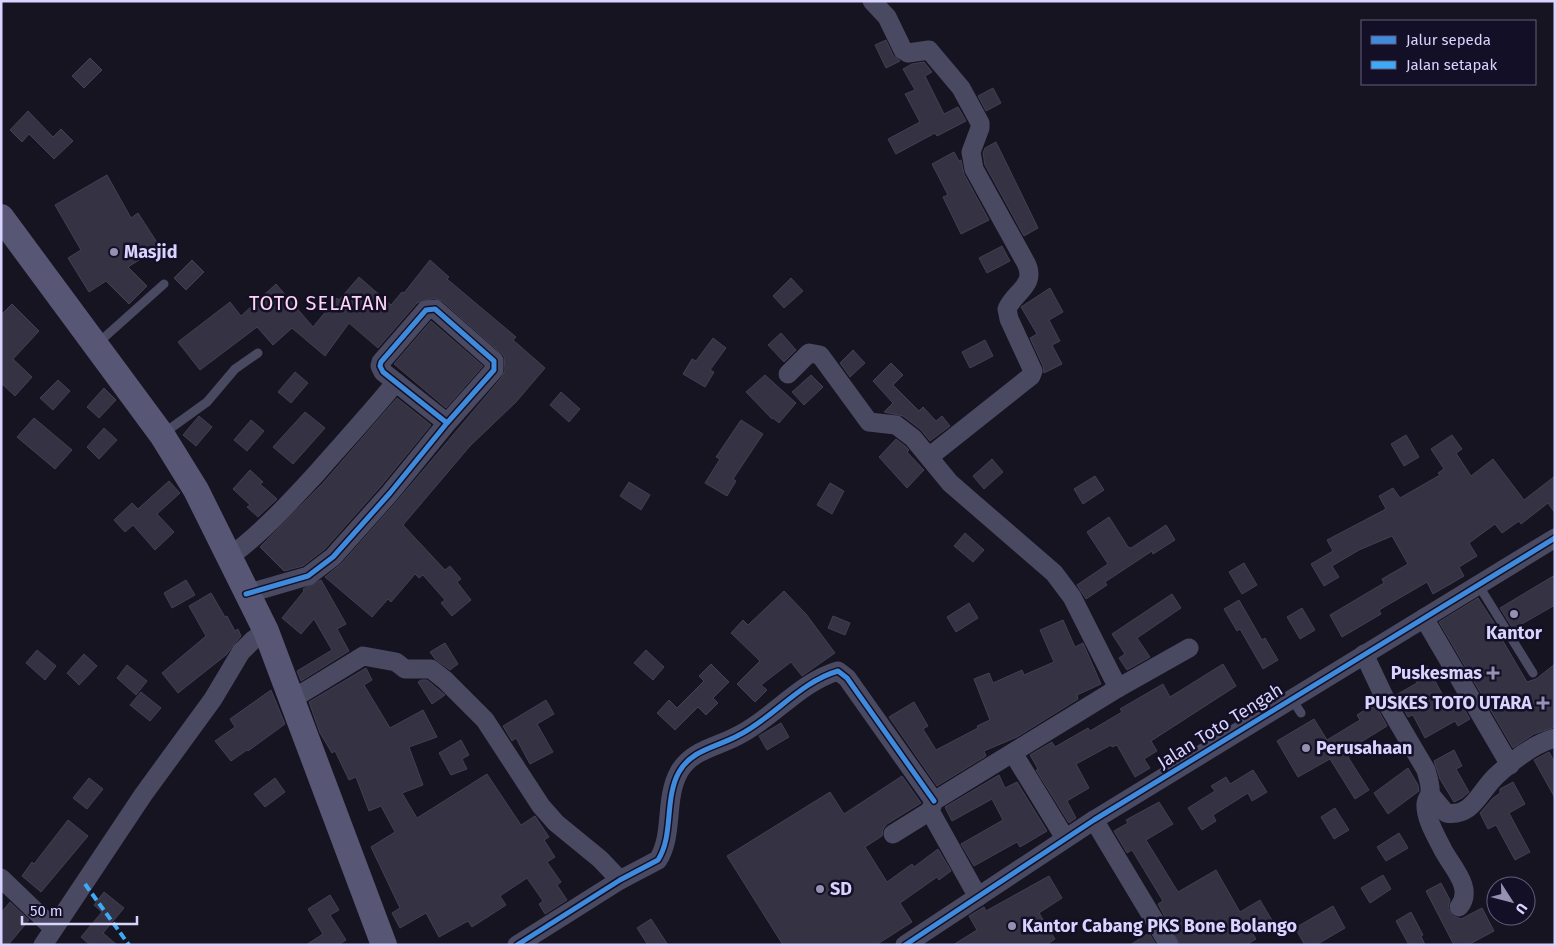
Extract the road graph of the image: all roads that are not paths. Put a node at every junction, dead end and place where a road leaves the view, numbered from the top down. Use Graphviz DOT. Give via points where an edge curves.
graph roads {
  1 [pos="872,1"];
  2 [pos="1,217"];
  3 [pos="164,284"];
  4 [pos="96,345"];
  5 [pos="258,354"];
  6 [pos="788,374"];
  7 [pos="396,382"];
  8 [pos="447,423"];
  9 [pos="162,435"];
  10 [pos="929,457"];
  11 [pos="1555,538"];
  12 [pos="229,557"];
  13 [pos="1479,586"];
  14 [pos="246,594"];
  15 [pos="1424,618"];
  16 [pos="266,631"];
  17 [pos="1189,648"];
  18 [pos="1364,654"];
  19 [pos="1533,674"];
  20 [pos="1118,688"];
  21 [pos="292,700"];
  22 [pos="1555,738"];
  23 [pos="1013,753"];
  24 [pos="1510,765"];
  25 [pos="1430,794"];
  26 [pos="932,806"];
  27 [pos="1094,820"];
  28 [pos="894,834"];
  29 [pos="1065,838"];
  30 [pos="1,878"];
  31 [pos="620,880"];
  32 [pos="978,897"];
  33 [pos="1459,907"];
  34 [pos="53,928"];
  35 [pos="43,945"];
  36 [pos="384,945"];
  37 [pos="518,945"];
  38 [pos="905,945"];
  39 [pos="1169,945"];
  1 -- 10 [label="street" via="887,17 903,50 908,53 929,50 961,88 980,123 971,152 974,169 1030,274 1028,284 1007,309 1034,371 1032,376"];
  2 -- 4 [label="main road"];
  3 -- 4 [label="lane"];
  4 -- 9 [label="main road"];
  5 -- 9 [label="lane" via="235,369 207,402"];
  6 -- 10 [label="street" via="809,353 820,355 869,422 896,425 913,438"];
  7 -- 8 [label="street"];
  7 -- 8 [label="street" via="381,369 382,362 426,310 435,310 495,365"];
  7 -- 12 [label="street" via="272,521"];
  8 -- 14 [label="street" via="333,558 308,576"];
  9 -- 12 [label="main road" via="196,490"];
  10 -- 20 [label="street" via="950,483 1054,573 1072,597"];
  11 -- 13 [label="street, Jalan Toto Tengah"];
  12 -- 14 [label="main road"];
  13 -- 15 [label="street, Jalan Toto Tengah"];
  13 -- 19 [label="lane"];
  14 -- 16 [label="main road"];
  15 -- 18 [label="street, Jalan Toto Tengah"];
  15 -- 24 [label="street"];
  16 -- 21 [label="main road"];
  16 -- 34 [label="street" via="241,652 213,699"];
  17 -- 20 [label="street"];
  18 -- 25 [label="street" via="1426,770"];
  18 -- 27 [label="street, Jalan Toto Tengah" via="1296,706"];
  20 -- 23 [label="street"];
  21 -- 31 [label="street" via="363,656 396,662 405,670 431,669 485,720 541,806 556,823"];
  21 -- 36 [label="main road"];
  22 -- 24 [label="street"];
  23 -- 26 [label="street"];
  23 -- 29 [label="street"];
  24 -- 25 [label="street" via="1494,777 1482,795 1465,811 1446,813"];
  25 -- 33 [label="street" via="1426,805 1428,816 1442,849 1463,884 1465,893"];
  26 -- 28 [label="street"];
  26 -- 31 [label="street" via="847,678 838,671 810,685 753,728 707,748 686,763 672,788 662,854 653,864"];
  26 -- 32 [label="street"];
  27 -- 29 [label="street, Jalan Toto Tengah"];
  27 -- 39 [label="street"];
  29 -- 32 [label="street, Jalan Toto Tengah"];
  30 -- 34 [label="street"];
  31 -- 37 [label="street"];
  32 -- 38 [label="street, Jalan Toto Tengah"];
  34 -- 35 [label="street"];
}
